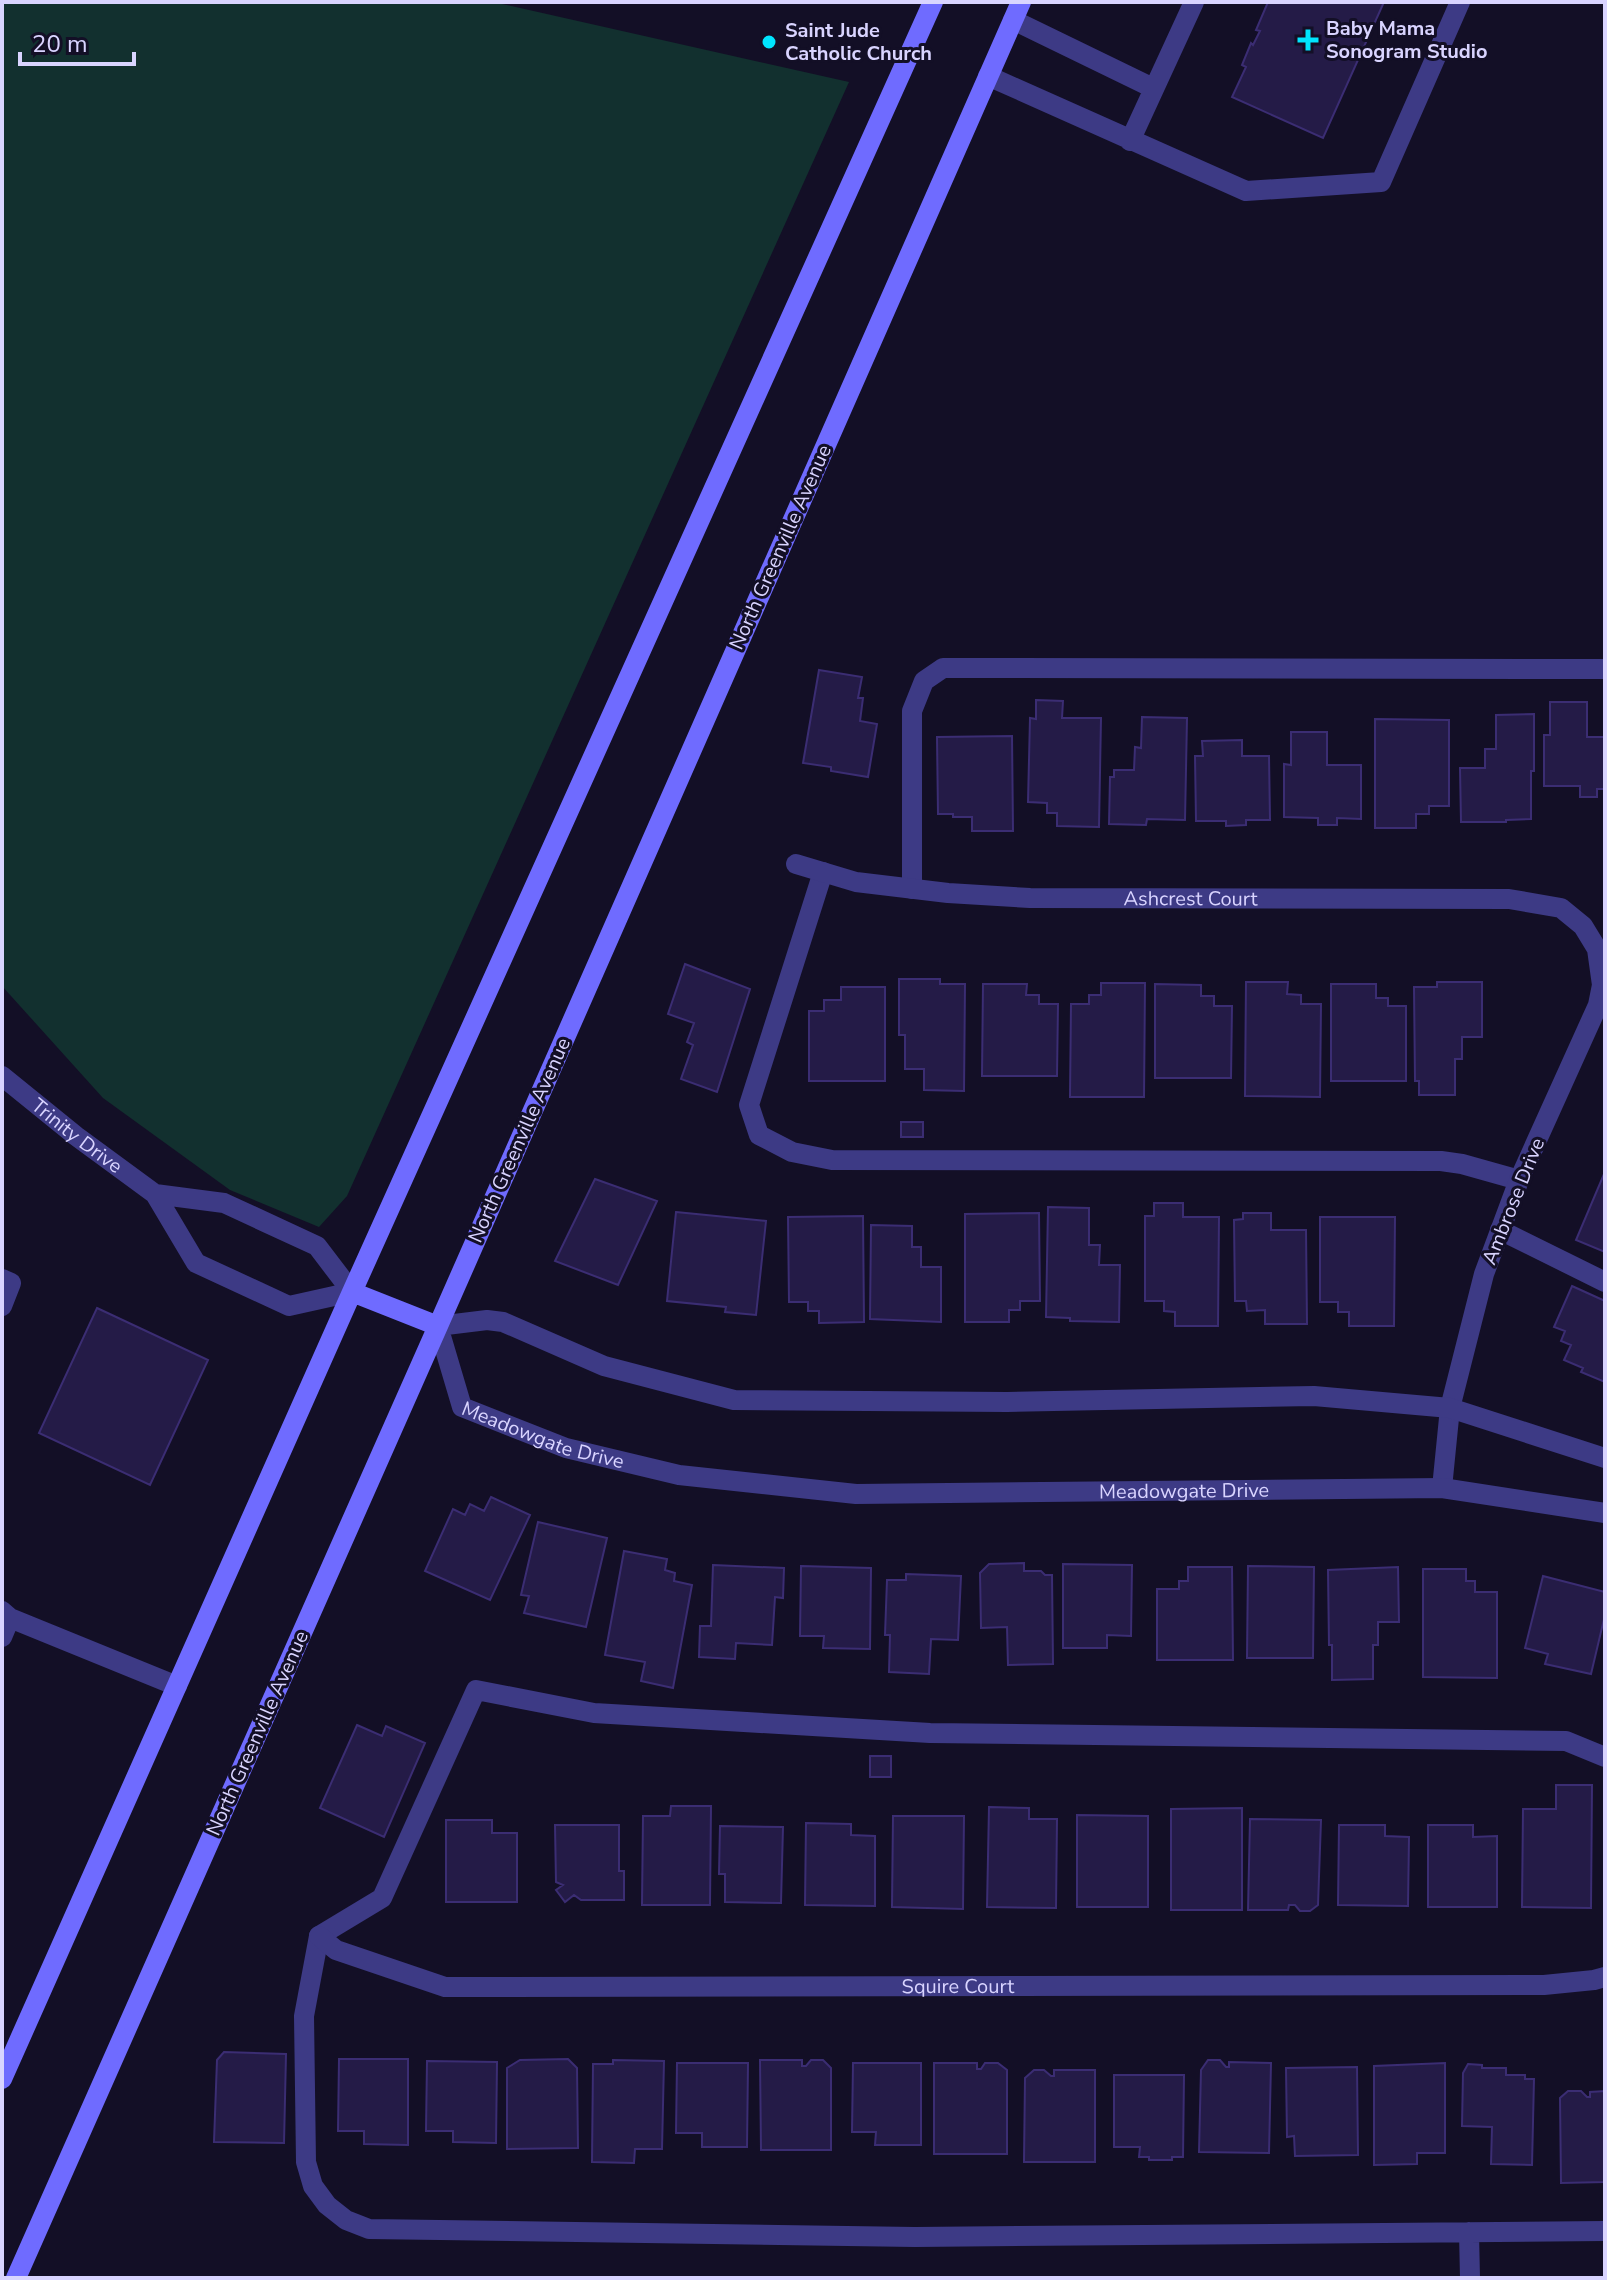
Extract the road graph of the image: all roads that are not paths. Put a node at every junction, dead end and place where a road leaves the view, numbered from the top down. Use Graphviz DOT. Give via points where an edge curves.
graph roads {
  1 [pos="933,2"];
  2 [pos="1194,2"];
  3 [pos="1460,2"];
  4 [pos="1017,11"];
  5 [pos="988,76"];
  6 [pos="1153,88"];
  7 [pos="1130,141"];
  8 [pos="1605,669"];
  9 [pos="796,864"];
  10 [pos="823,872"];
  11 [pos="912,889"];
  12 [pos="1583,926"];
  13 [pos="2,1076"];
  14 [pos="1519,1180"];
  15 [pos="155,1194"];
  16 [pos="1500,1230"];
  17 [pos="2,1279"];
  18 [pos="1605,1282"];
  19 [pos="352,1292"];
  20 [pos="2,1306"];
  21 [pos="438,1326"];
  22 [pos="1450,1408"];
  23 [pos="1605,1458"];
  24 [pos="1442,1488"];
  25 [pos="1605,1513"];
  26 [pos="5,1622"];
  27 [pos="177,1686"];
  28 [pos="1605,1757"];
  29 [pos="319,1936"];
  30 [pos="1605,1977"];
  31 [pos="2,2079"];
  32 [pos="1605,2231"];
  33 [pos="1469,2232"];
  34 [pos="16,2278"];
  35 [pos="1470,2278"];
  1 -- 19 [label="main road"];
  2 -- 6 [label="street"];
  3 -- 7 [label="street" via="1381,182 1246,191"];
  4 -- 5 [label="main road, North Greenville Avenue"];
  4 -- 6 [label="street"];
  5 -- 7 [label="street"];
  5 -- 21 [label="main road, North Greenville Avenue"];
  6 -- 7 [label="street"];
  8 -- 11 [label="street" via="943,668 924,681 912,711"];
  9 -- 10 [label="street, Ashcrest Court"];
  10 -- 11 [label="street, Ashcrest Court"];
  10 -- 14 [label="street" via="749,1105 759,1135 792,1152 832,1160 1441,1161"];
  11 -- 12 [label="street, Ashcrest Court" via="1030,898 1509,899 1561,908"];
  12 -- 14 [label="street, Ambrose Drive" via="1597,949 1602,985 1598,1005"];
  13 -- 15 [label="street, Trinity Drive"];
  14 -- 16 [label="street, Ambrose Drive"];
  15 -- 19 [label="street, Trinity Drive" via="224,1203 317,1246"];
  15 -- 19 [label="street, Trinity Drive" via="196,1263 289,1306"];
  16 -- 18 [label="street"];
  16 -- 22 [label="street, Ambrose Drive"];
  17 -- 20 [label="street" via="11,1283"];
  19 -- 21 [label="main road"];
  19 -- 27 [label="main road"];
  21 -- 22 [label="street" via="503,1322 604,1366 734,1400 1314,1396"];
  21 -- 24 [label="street, Meadowgate Drive" via="462,1407 566,1448 679,1475 856,1494"];
  21 -- 34 [label="main road, North Greenville Avenue"];
  22 -- 23 [label="street"];
  22 -- 24 [label="street, Ambrose Drive"];
  24 -- 25 [label="street, Meadowgate Drive"];
  26 -- 27 [label="street"];
  27 -- 31 [label="main road"];
  28 -- 29 [label="street" via="1566,1741 900,1731 594,1713 476,1690 382,1898"];
  29 -- 30 [label="street, Squire Court" via="336,1950 445,1987 1544,1985"];
  29 -- 33 [label="street" via="304,2016 306,2162 313,2186 327,2205 369,2229 915,2237"];
  32 -- 33 [label="street"];
  33 -- 35 [label="street"];
}
